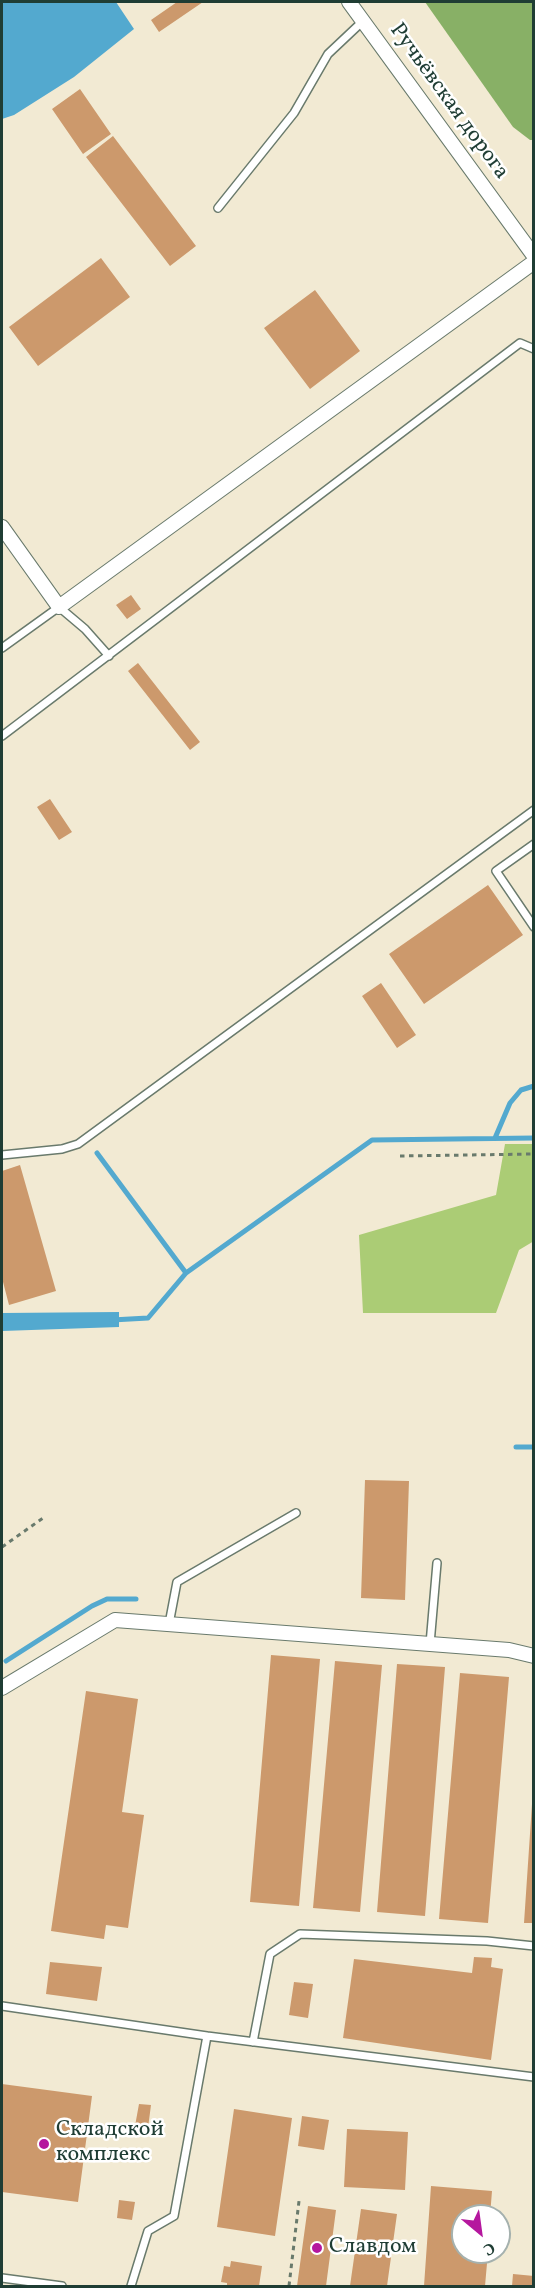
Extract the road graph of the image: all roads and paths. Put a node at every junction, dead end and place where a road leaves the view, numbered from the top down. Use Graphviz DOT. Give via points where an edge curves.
graph roads {
  1 [pos="349,2"];
  2 [pos="363,21"];
  3 [pos="218,208"];
  4 [pos="534,256"];
  5 [pos="534,262"];
  6 [pos="534,349"];
  7 [pos="2,527"];
  8 [pos="59,607"];
  9 [pos="2,648"];
  10 [pos="109,656"];
  11 [pos="2,736"];
  12 [pos="534,810"];
  13 [pos="534,844"];
  14 [pos="534,927"];
  15 [pos="534,1154"];
  16 [pos="2,1155"];
  17 [pos="400,1156"];
  18 [pos="296,1513"];
  19 [pos="44,1518"];
  20 [pos="2,1547"];
  21 [pos="437,1563"];
  22 [pos="169,1624"];
  23 [pos="430,1644"];
  24 [pos="534,1656"];
  25 [pos="2,1686"];
  26 [pos="534,1946"];
  27 [pos="2,2006"];
  28 [pos="207,2036"];
  29 [pos="253,2042"];
  30 [pos="534,2077"];
  31 [pos="299,2201"];
  32 [pos="2,2278"];
  33 [pos="62,2286"];
  34 [pos="131,2286"];
  35 [pos="289,2286"];
  1 -- 2 [label="street, Ручьёвская дорога"];
  2 -- 3 [label="lane" via="328,54 294,113"];
  2 -- 4 [label="street, Ручьёвская дорога"];
  5 -- 8 [label="street"];
  6 -- 10 [label="lane" via="520,343"];
  7 -- 8 [label="street"];
  8 -- 9 [label="lane"];
  8 -- 10 [label="lane"];
  10 -- 11 [label="lane"];
  12 -- 16 [label="lane" via="78,1144"];
  13 -- 14 [label="lane" via="496,871"];
  15 -- 17 [label="path"];
  18 -- 22 [label="lane" via="177,1582"];
  19 -- 20 [label="path"];
  21 -- 23 [label="lane"];
  22 -- 23 [label="street"];
  22 -- 25 [label="street" via="115,1620"];
  23 -- 24 [label="street" via="509,1650"];
  26 -- 29 [label="lane" via="300,1934 270,1954"];
  27 -- 28 [label="lane"];
  28 -- 29 [label="lane"];
  28 -- 34 [label="lane" via="174,2216 148,2231"];
  29 -- 30 [label="lane"];
  31 -- 35 [label="path"];
  32 -- 33 [label="lane"];
}
